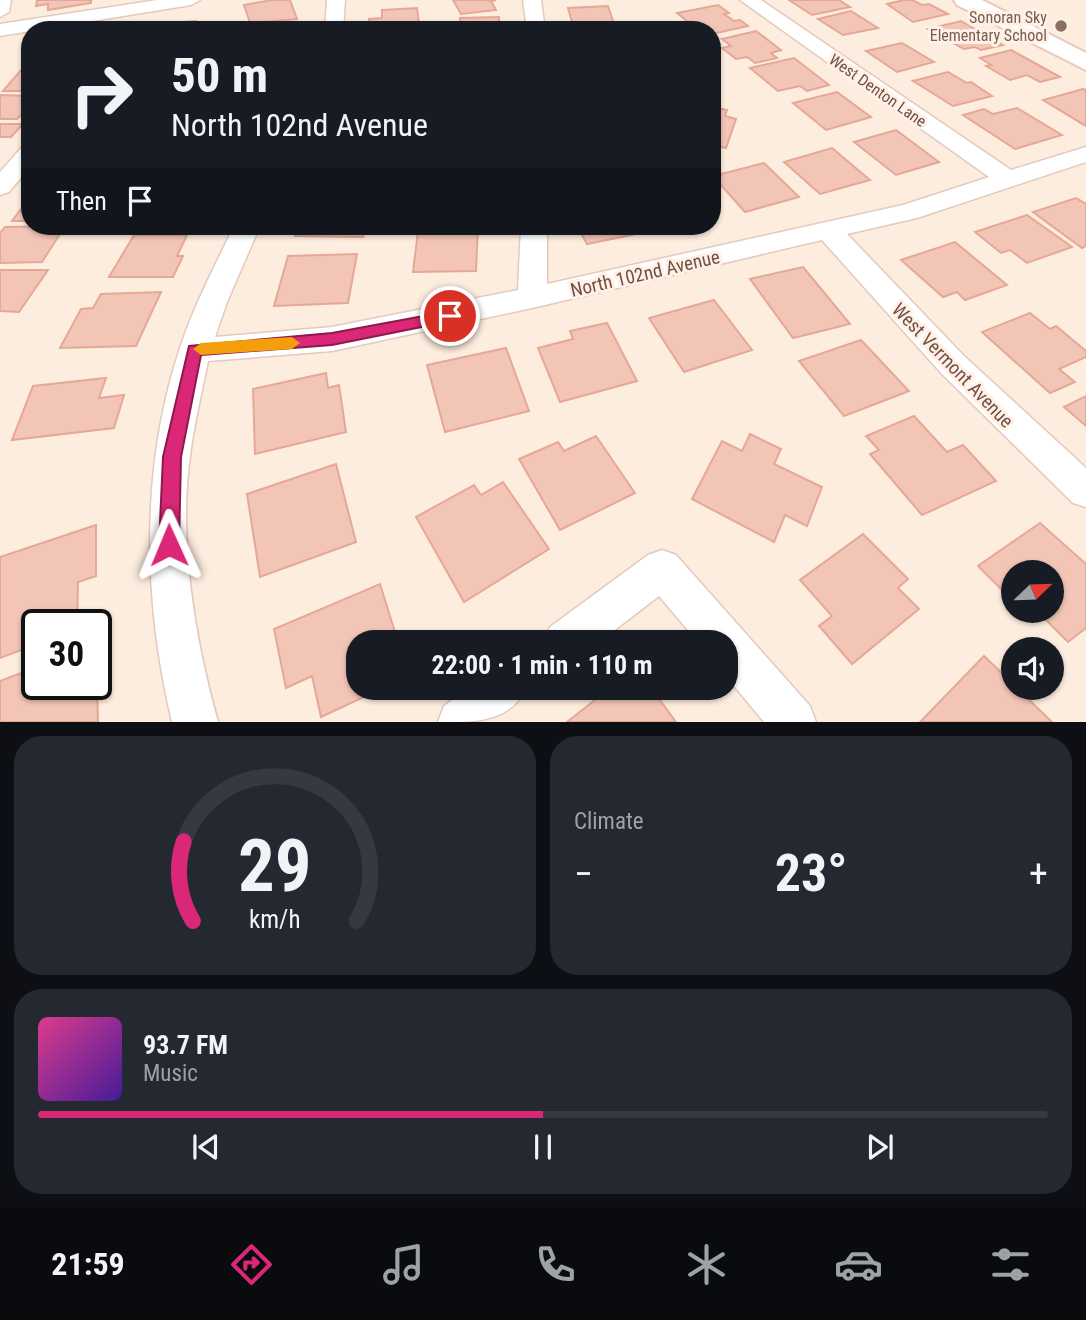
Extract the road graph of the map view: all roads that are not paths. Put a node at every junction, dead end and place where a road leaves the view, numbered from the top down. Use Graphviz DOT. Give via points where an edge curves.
graph roads {
  1 [pos="2,0"];
  2 [pos="191,0"];
  3 [pos="336,0"];
  4 [pos="532,0"];
  5 [pos="749,0"];
  6 [pos="965,0"];
  7 [pos="0,12"];
  8 [pos="115,21"];
  9 [pos="335,21"];
  10 [pos="535,21"];
  11 [pos="21,28"];
  12 [pos="0,30"];
  13 [pos="1086,63"];
  14 [pos="1086,154"];
  15 [pos="21,162"];
  16 [pos="1007,179"];
  17 [pos="0,187"];
  18 [pos="829,231"];
  19 [pos="243,235"];
  20 [pos="534,235"];
  21 [pos="532,298"];
  22 [pos="194,350"];
  23 [pos="1086,491"];
  24 [pos="581,630"];
  25 [pos="715,630"];
  26 [pos="738,657"];
  27 [pos="489,700"];
  28 [pos="195,722"];
  29 [pos="460,722"];
  30 [pos="794,722"];
  1 -- 7 [label="street"];
  2 -- 8 [label="street"];
  3 -- 9 [label="street"];
  4 -- 10 [label="street"];
  5 -- 16 [label="street, West Denton Lane"];
  6 -- 13 [label="street"];
  11 -- 12 [label="street"];
  14 -- 16 [label="street, North 102nd Avenue"];
  15 -- 17 [label="street"];
  16 -- 18 [label="street, North 102nd Avenue" via="908,212"];
  18 -- 21 [label="street, North 102nd Avenue"];
  18 -- 23 [label="street, West Vermont Avenue" via="965,380"];
  19 -- 22 [label="street"];
  20 -- 21 [label="street"];
  21 -- 22 [label="street, North 102nd Avenue" via="332,339"];
  22 -- 28 [label="street" via="172,457 168,521 176,628"];
  24 -- 25 [label="street" via="662,569"];
  26 -- 30 [label="street"];
  27 -- 29 [label="street"];
}
